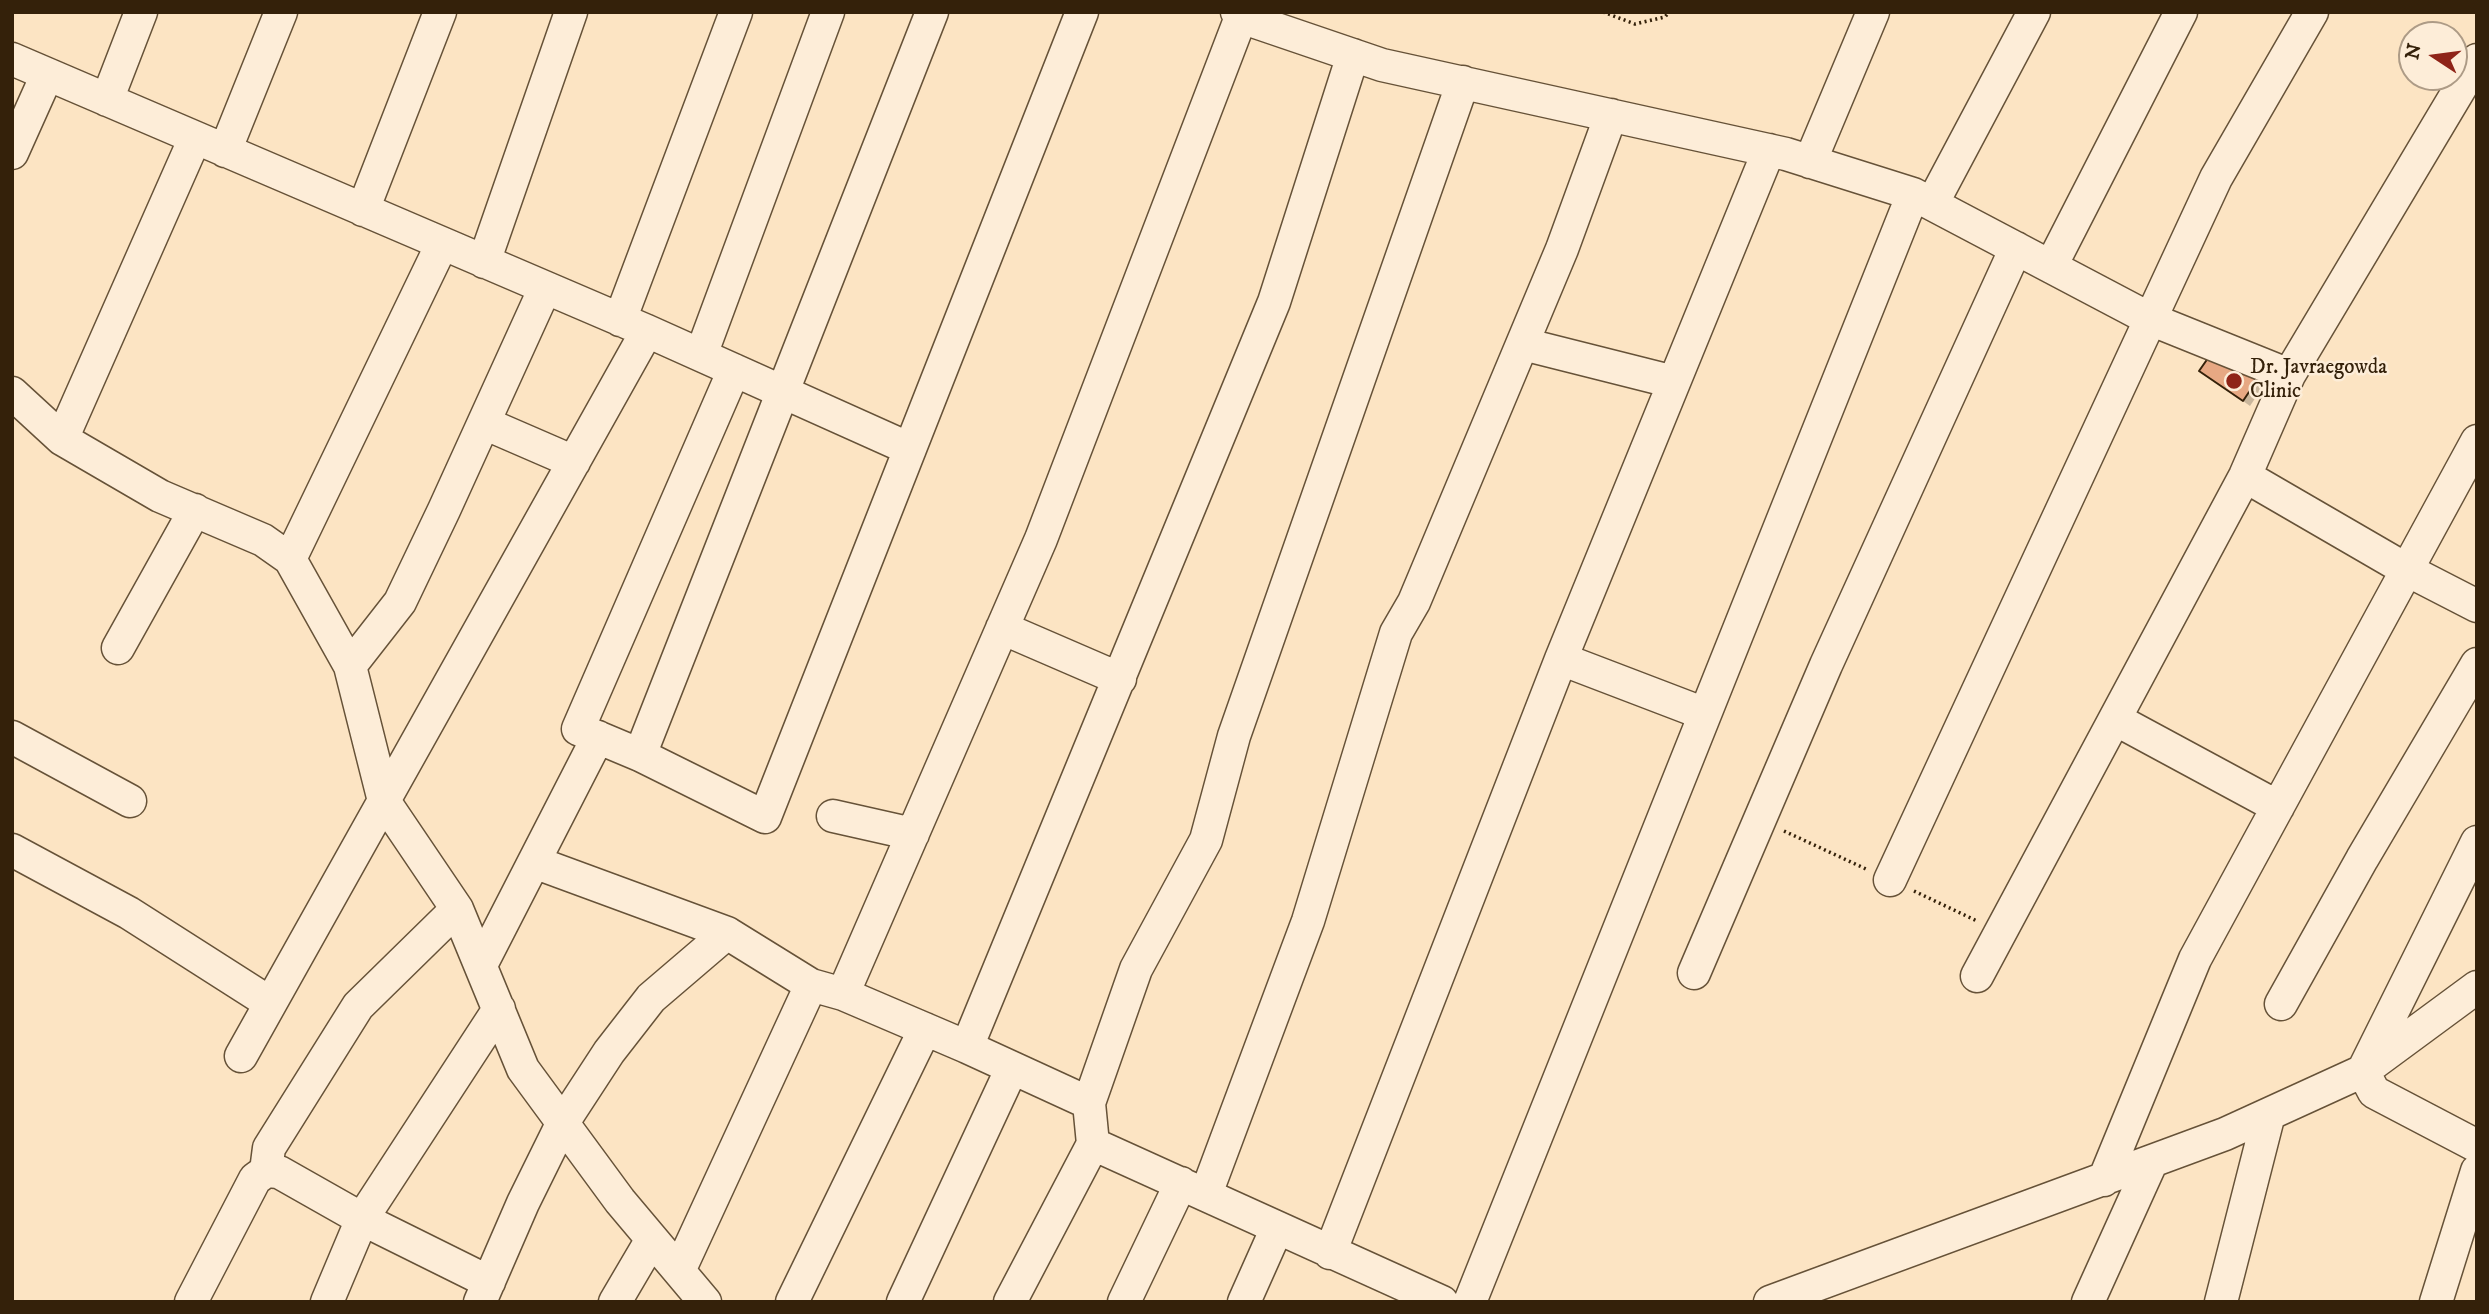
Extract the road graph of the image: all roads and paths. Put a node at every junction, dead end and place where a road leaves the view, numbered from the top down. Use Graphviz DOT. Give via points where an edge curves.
graph roads {
  1 [pos="141,12"];
  2 [pos="281,12"];
  3 [pos="440,12"];
  4 [pos="571,12"];
  5 [pos="736,12"];
  6 [pos="828,12"];
  7 [pos="932,12"];
  8 [pos="1082,12"];
  9 [pos="1603,12"];
  10 [pos="1669,12"];
  11 [pos="1873,12"];
  12 [pos="2034,12"];
  13 [pos="2181,12"];
  14 [pos="2312,12"];
  15 [pos="1239,15"];
  16 [pos="1353,55"];
  17 [pos="12,60"];
  18 [pos="2477,60"];
  19 [pos="47,75"];
  20 [pos="1463,82"];
  21 [pos="107,100"];
  22 [pos="1611,115"];
  23 [pos="195,138"];
  24 [pos="225,150"];
  25 [pos="1769,150"];
  26 [pos="12,153"];
  27 [pos="1810,162"];
  28 [pos="1923,199"];
  29 [pos="363,210"];
  30 [pos="442,244"];
  31 [pos="2016,248"];
  32 [pos="484,261"];
  33 [pos="2051,267"];
  34 [pos="545,288"];
  35 [pos="2150,319"];
  36 [pos="633,326"];
  37 [pos="1523,344"];
  38 [pos="701,355"];
  39 [pos="734,370"];
  40 [pos="2289,375"];
  41 [pos="1674,382"];
  42 [pos="783,392"];
  43 [pos="12,393"];
  44 [pos="484,423"];
  45 [pos="62,439"];
  46 [pos="2477,441"];
  47 [pos="910,449"];
  48 [pos="574,462"];
  49 [pos="2245,476"];
  50 [pos="195,510"];
  51 [pos="290,559"];
  52 [pos="2407,570"];
  53 [pos="2477,606"];
  54 [pos="1002,628"];
  55 [pos="118,648"];
  56 [pos="1561,659"];
  57 [pos="2477,664"];
  58 [pos="350,666"];
  59 [pos="1120,679"];
  60 [pos="1705,714"];
  61 [pos="2115,719"];
  62 [pos="12,737"];
  63 [pos="598,737"];
  64 [pos="640,755"];
  65 [pos="131,801"];
  66 [pos="384,801"];
  67 [pos="2278,807"];
  68 [pos="833,816"];
  69 [pos="913,834"];
  70 [pos="2477,842"];
  71 [pos="17,860"];
  72 [pos="534,862"];
  73 [pos="1890,880"];
  74 [pos="457,909"];
  75 [pos="727,933"];
  76 [pos="481,965"];
  77 [pos="1694,974"];
  78 [pos="1977,976"];
  79 [pos="811,985"];
  80 [pos="2477,987"];
  81 [pos="843,995"];
  82 [pos="270,1003"];
  83 [pos="2281,1004"];
  84 [pos="499,1009"];
  85 [pos="925,1029"];
  86 [pos="967,1047"];
  87 [pos="241,1056"];
  88 [pos="1012,1068"];
  89 [pos="2363,1071"];
  90 [pos="1089,1103"];
  91 [pos="2269,1114"];
  92 [pos="562,1124"];
  93 [pos="1093,1144"];
  94 [pos="2477,1146"];
  95 [pos="2151,1163"];
  96 [pos="266,1171"];
  97 [pos="2477,1171"];
  98 [pos="2104,1180"];
  99 [pos="1193,1189"];
  100 [pos="362,1219"];
  101 [pos="1278,1228"];
  102 [pos="652,1239"];
  103 [pos="2465,1246"];
  104 [pos="1331,1253"];
  105 [pos="679,1271"];
  106 [pos="484,1292"];
  107 [pos="191,1302"];
  108 [pos="327,1302"];
  109 [pos="615,1302"];
  110 [pos="705,1302"];
  111 [pos="792,1302"];
  112 [pos="903,1302"];
  113 [pos="1010,1302"];
  114 [pos="1124,1302"];
  115 [pos="1244,1302"];
  116 [pos="1442,1302"];
  117 [pos="1470,1302"];
  118 [pos="1770,1302"];
  119 [pos="2088,1302"];
  120 [pos="2221,1302"];
  121 [pos="2435,1302"];
  1 -- 21 [label="street"];
  2 -- 24 [label="street"];
  3 -- 29 [label="street"];
  4 -- 32 [label="street"];
  5 -- 36 [label="street"];
  6 -- 38 [label="street"];
  7 -- 42 [label="street"];
  8 -- 47 [label="street"];
  9 -- 10 [label="path" via="1635,24"];
  11 -- 27 [label="street"];
  12 -- 28 [label="street"];
  13 -- 33 [label="street"];
  14 -- 35 [label="street" via="2216,178"];
  15 -- 16 [label="street"];
  15 -- 54 [label="street" via="1041,538"];
  16 -- 20 [label="street"];
  16 -- 59 [label="street" via="1274,302"];
  17 -- 19 [label="street"];
  18 -- 40 [label="street"];
  19 -- 21 [label="street"];
  19 -- 26 [label="street"];
  20 -- 22 [label="street"];
  20 -- 90 [label="street" via="1234,736 1206,840 1136,969"];
  21 -- 23 [label="street"];
  22 -- 25 [label="street"];
  22 -- 37 [label="street"];
  23 -- 24 [label="street"];
  23 -- 45 [label="street"];
  24 -- 29 [label="street"];
  25 -- 27 [label="street"];
  25 -- 41 [label="street"];
  27 -- 28 [label="street"];
  28 -- 31 [label="street"];
  28 -- 60 [label="street"];
  29 -- 30 [label="street"];
  30 -- 32 [label="street"];
  30 -- 51 [label="street"];
  31 -- 33 [label="street"];
  31 -- 77 [label="street" via="1826,665"];
  32 -- 34 [label="street"];
  33 -- 35 [label="street"];
  34 -- 36 [label="street"];
  34 -- 44 [label="street"];
  35 -- 40 [label="street"];
  35 -- 73 [label="street"];
  36 -- 38 [label="street"];
  36 -- 48 [label="street"];
  37 -- 41 [label="street"];
  37 -- 99 [label="street" via="1414,603 1396,633 1308,921"];
  38 -- 39 [label="street"];
  39 -- 42 [label="street"];
  39 -- 63 [label="street" via="578,729"];
  40 -- 49 [label="street"];
  41 -- 56 [label="street"];
  42 -- 47 [label="street"];
  42 -- 64 [label="street"];
  43 -- 45 [label="street"];
  44 -- 48 [label="street"];
  44 -- 58 [label="street" via="400,602"];
  45 -- 50 [label="street" via="160,496"];
  46 -- 52 [label="street"];
  47 -- 64 [label="street" via="765,817"];
  48 -- 66 [label="street"];
  49 -- 52 [label="street"];
  49 -- 61 [label="street"];
  50 -- 51 [label="street" via="263,540"];
  50 -- 55 [label="street"];
  51 -- 58 [label="street"];
  52 -- 53 [label="street"];
  52 -- 67 [label="street"];
  54 -- 59 [label="street"];
  54 -- 69 [label="street"];
  56 -- 60 [label="street"];
  56 -- 104 [label="street"];
  57 -- 83 [label="street"];
  58 -- 66 [label="street"];
  59 -- 86 [label="street"];
  60 -- 117 [label="street"];
  61 -- 67 [label="street"];
  61 -- 78 [label="street"];
  62 -- 65 [label="street"];
  63 -- 64 [label="street"];
  63 -- 72 [label="street"];
  66 -- 74 [label="street"];
  66 -- 82 [label="street"];
  67 -- 98 [label="street" via="2195,959"];
  68 -- 69 [label="street"];
  69 -- 81 [label="street"];
  70 -- 89 [label="street"];
  71 -- 82 [label="street" via="129,913"];
  72 -- 75 [label="street"];
  72 -- 76 [label="street"];
  74 -- 76 [label="street"];
  74 -- 96 [label="street" via="358,1006 269,1148"];
  75 -- 79 [label="street"];
  75 -- 92 [label="street" via="652,998 609,1052"];
  76 -- 84 [label="street"];
  79 -- 81 [label="street"];
  79 -- 105 [label="street"];
  80 -- 89 [label="street"];
  81 -- 85 [label="street"];
  82 -- 87 [label="street"];
  84 -- 92 [label="street" via="523,1069"];
  84 -- 100 [label="street"];
  85 -- 86 [label="street"];
  85 -- 111 [label="street"];
  86 -- 88 [label="street"];
  88 -- 90 [label="street"];
  88 -- 112 [label="street"];
  89 -- 91 [label="street"];
  89 -- 94 [label="street" via="2374,1092"];
  90 -- 93 [label="street"];
  91 -- 95 [label="street"];
  91 -- 120 [label="street"];
  92 -- 102 [label="street"];
  92 -- 106 [label="street"];
  93 -- 99 [label="street"];
  93 -- 113 [label="street"];
  95 -- 98 [label="street"];
  95 -- 119 [label="street"];
  96 -- 100 [label="street" via="279,1172"];
  96 -- 107 [label="street" via="255,1179"];
  97 -- 103 [label="street"];
  98 -- 118 [label="street"];
  99 -- 101 [label="street"];
  99 -- 114 [label="street"];
  100 -- 106 [label="street"];
  100 -- 108 [label="street"];
  101 -- 104 [label="street"];
  101 -- 115 [label="street"];
  102 -- 105 [label="street"];
  102 -- 109 [label="street"];
  103 -- 121 [label="street"];
  104 -- 116 [label="street"];
  105 -- 110 [label="street"];
}
